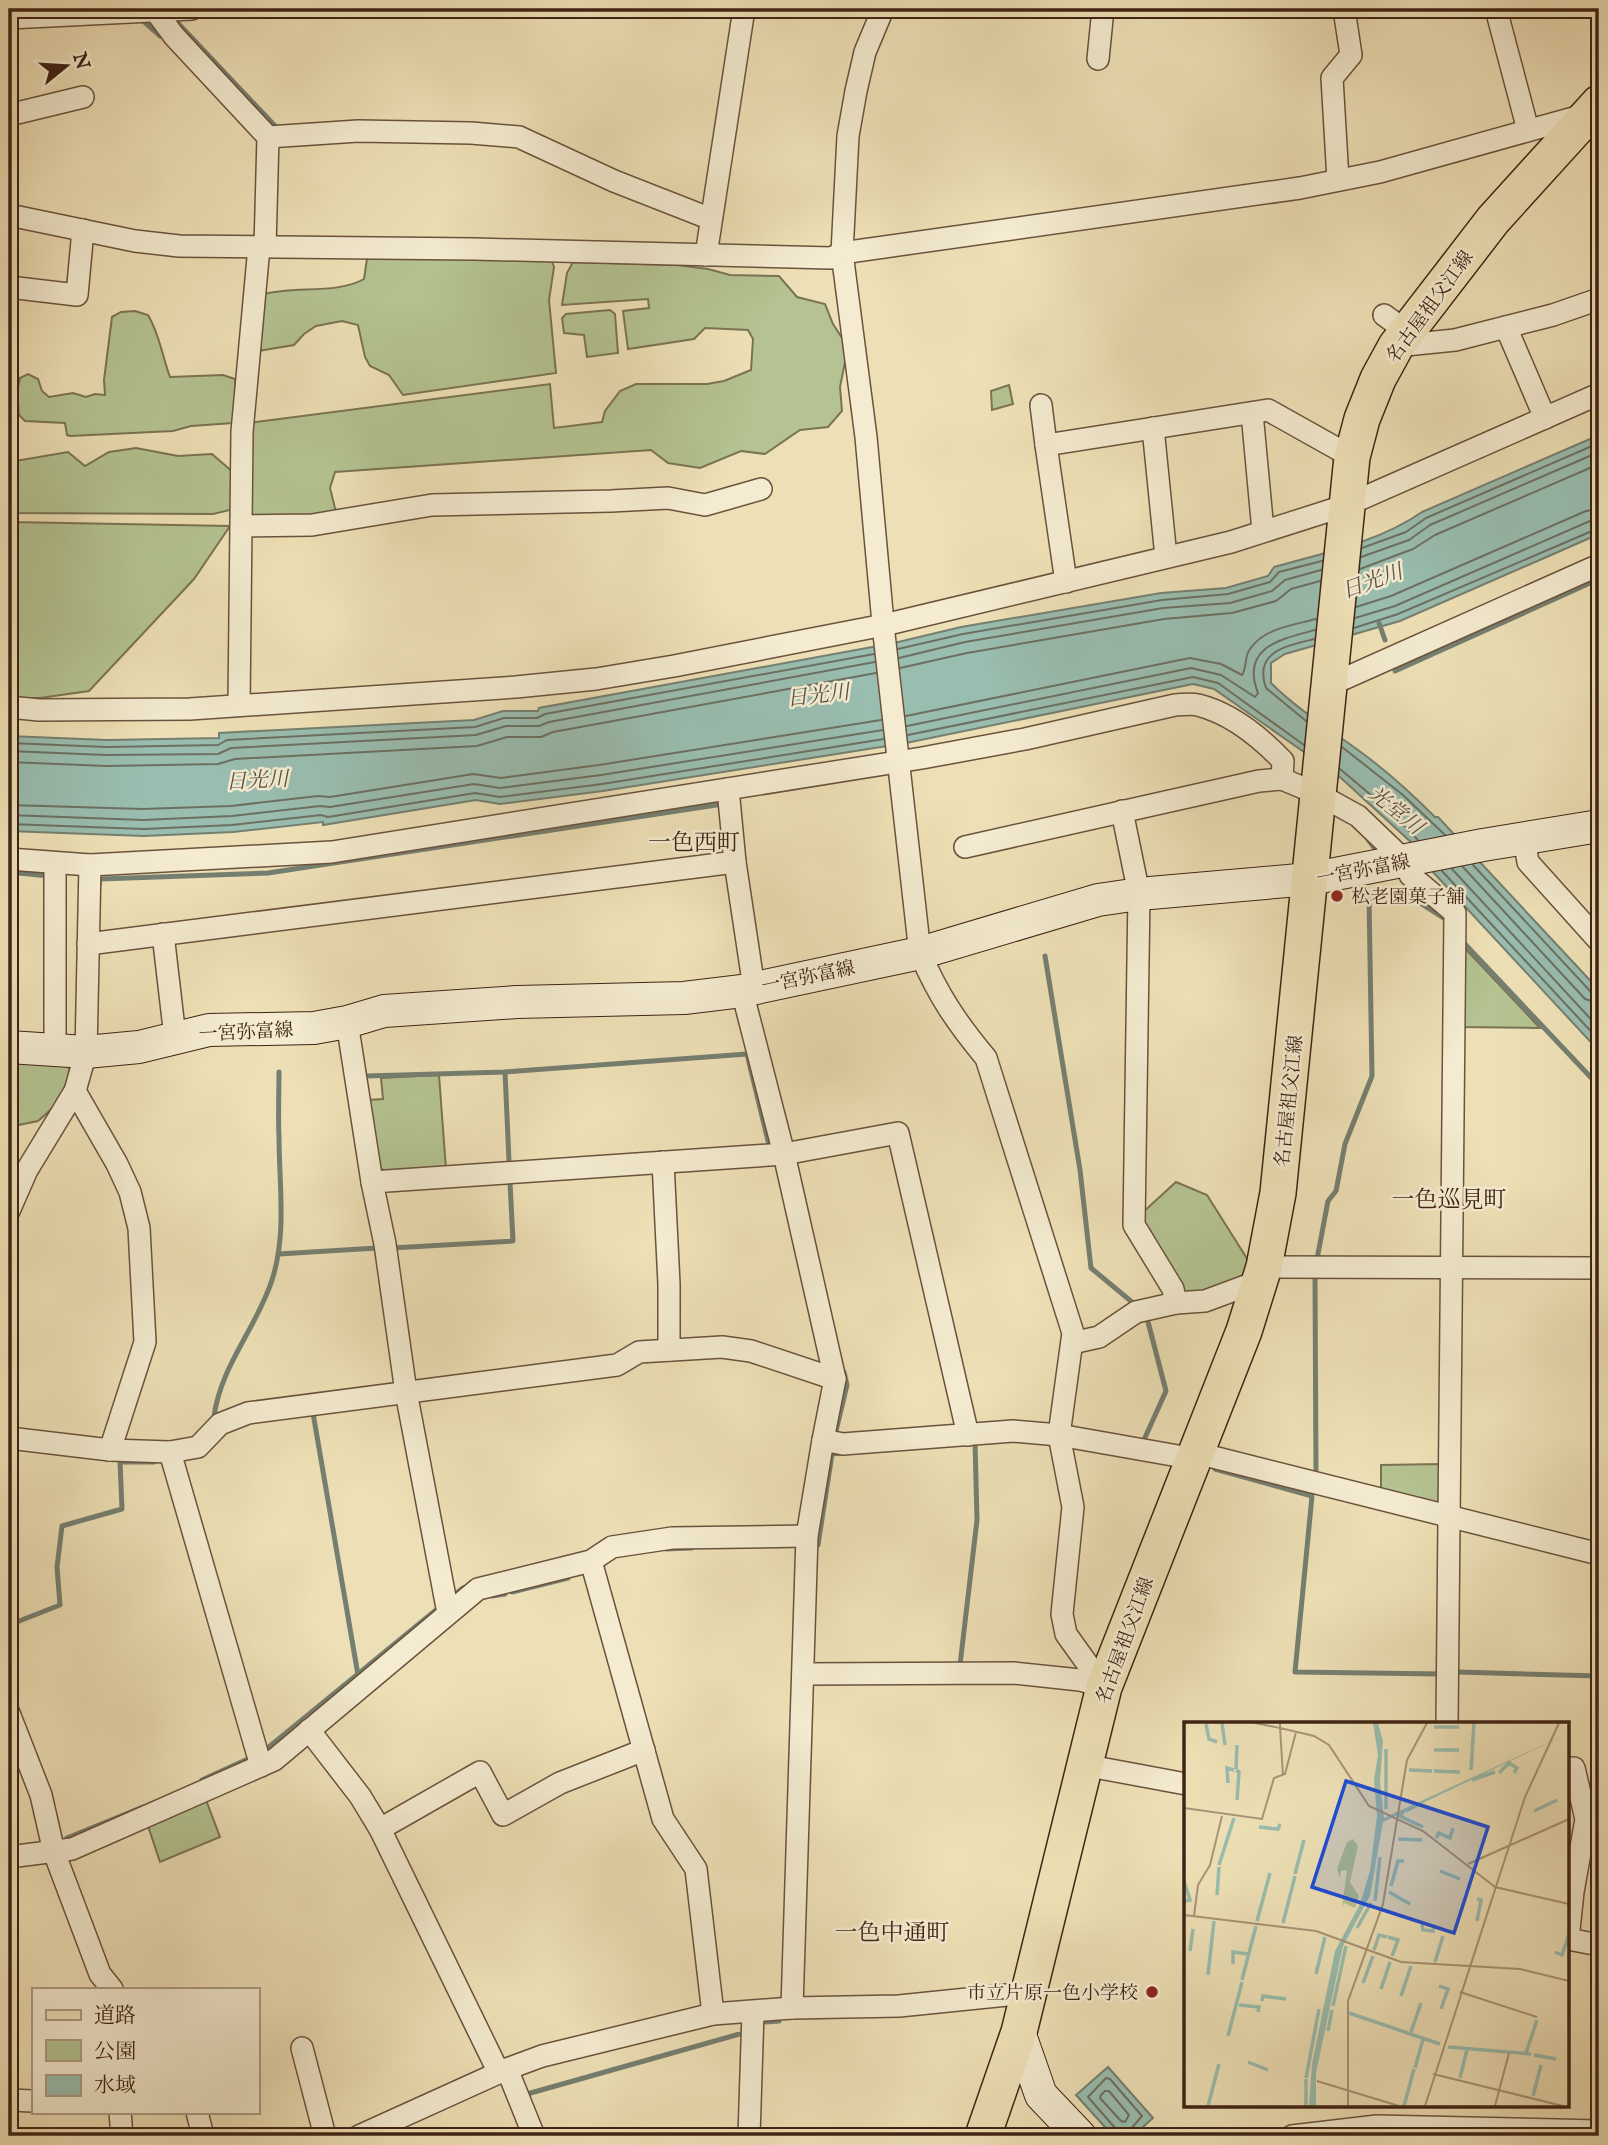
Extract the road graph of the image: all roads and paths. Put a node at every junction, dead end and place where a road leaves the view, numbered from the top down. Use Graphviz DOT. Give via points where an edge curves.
graph roads {
  1 [pos="192,9"];
  2 [pos="744,9"];
  3 [pos="883,9"];
  4 [pos="1103,9"];
  5 [pos="1344,9"];
  6 [pos="1496,9"];
  7 [pos="155,10"];
  8 [pos="9,18"];
  9 [pos="1098,59"];
  10 [pos="83,97"];
  11 [pos="1596,109"];
  12 [pos="9,115"];
  13 [pos="1528,130"];
  14 [pos="268,137"];
  15 [pos="1338,180"];
  16 [pos="9,215"];
  17 [pos="711,219"];
  18 [pos="83,230"];
  19 [pos="262,247"];
  20 [pos="842,253"];
  21 [pos="706,256"];
  22 [pos="9,287"];
  23 [pos="1599,299"];
  24 [pos="1506,327"];
  25 [pos="1396,331"];
  26 [pos="1599,394"];
  27 [pos="1041,405"];
  28 [pos="1252,413"];
  29 [pos="1545,418"];
  30 [pos="1153,428"];
  31 [pos="1046,445"];
  32 [pos="1352,457"];
  33 [pos="761,489"];
  34 [pos="1347,505"];
  35 [pos="242,526"];
  36 [pos="1264,531"];
  37 [pos="1166,557"];
  38 [pos="1599,565"];
  39 [pos="1066,582"];
  40 [pos="884,630"];
  41 [pos="1329,696"];
  42 [pos="239,705"];
  43 [pos="9,707"];
  44 [pos="900,759"];
  45 [pos="1282,779"];
  46 [pos="1319,788"];
  47 [pos="728,789"];
  48 [pos="1122,811"];
  49 [pos="1599,826"];
  50 [pos="1524,838"];
  51 [pos="965,846"];
  52 [pos="9,859"];
  53 [pos="1407,860"];
  54 [pos="735,862"];
  55 [pos="55,863"];
  56 [pos="90,865"];
  57 [pos="1310,880"];
  58 [pos="1139,894"];
  59 [pos="163,934"];
  60 [pos="1599,941"];
  61 [pos="88,944"];
  62 [pos="920,953"];
  63 [pos="748,989"];
  64 [pos="347,1022"];
  65 [pos="175,1037"];
  66 [pos="9,1047"];
  67 [pos="55,1050"];
  68 [pos="86,1052"];
  69 [pos="75,1091"];
  70 [pos="784,1154"];
  71 [pos="663,1162"];
  72 [pos="372,1182"];
  73 [pos="9,1211"];
  74 [pos="1453,1267"];
  75 [pos="1599,1268"];
  76 [pos="1261,1274"];
  77 [pos="1176,1303"];
  78 [pos="1072,1343"];
  79 [pos="669,1350"];
  80 [pos="835,1379"];
  81 [pos="406,1392"];
  82 [pos="968,1435"];
  83 [pos="1059,1435"];
  84 [pos="9,1438"];
  85 [pos="823,1440"];
  86 [pos="110,1450"];
  87 [pos="170,1452"];
  88 [pos="1196,1456"];
  89 [pos="1448,1516"];
  90 [pos="807,1536"];
  91 [pos="1599,1554"];
  92 [pos="591,1561"];
  93 [pos="448,1613"];
  94 [pos="803,1674"];
  95 [pos="1104,1687"];
  96 [pos="9,1713"];
  97 [pos="1447,1722"];
  98 [pos="309,1730"];
  99 [pos="644,1750"];
  100 [pos="1084,1765"];
  101 [pos="261,1766"];
  102 [pos="1570,1768"];
  103 [pos="1184,1784"];
  104 [pos="380,1829"];
  105 [pos="54,1852"];
  106 [pos="9,1857"];
  107 [pos="1570,1920"];
  108 [pos="1570,1939"];
  109 [pos="1599,1945"];
  110 [pos="111,1988"];
  111 [pos="1027,1993"];
  112 [pos="792,2008"];
  113 [pos="753,2012"];
  114 [pos="713,2014"];
  115 [pos="1018,2032"];
  116 [pos="302,2048"];
  117 [pos="503,2071"];
  118 [pos="9,2100"];
  119 [pos="32,2101"];
  120 [pos="1446,2106"];
  121 [pos="120,2114"];
  122 [pos="198,2114"];
  123 [pos="1377,2115"];
  124 [pos="1446,2131"];
  125 [pos="1599,2131"];
  126 [pos="1070,2132"];
  127 [pos="122,2136"];
  128 [pos="203,2136"];
  129 [pos="325,2136"];
  130 [pos="359,2136"];
  131 [pos="534,2136"];
  132 [pos="749,2136"];
  133 [pos="983,2136"];
  134 [pos="1292,2136"];
  1 -- 7 [label="street"];
  2 -- 17 [label="street"];
  3 -- 20 [label="street" via="865,52 848,136"];
  4 -- 9 [label="street"];
  5 -- 15 [label="street" via="1350,55 1332,78"];
  6 -- 13 [label="street"];
  7 -- 8 [label="street"];
  7 -- 14 [label="street"];
  10 -- 12 [label="street"];
  11 -- 13 [label="street"];
  11 -- 25 [label="main road, 名古屋祖父江線"];
  13 -- 15 [label="street"];
  14 -- 17 [label="street" via="358,131 519,137"];
  14 -- 19 [label="street"];
  15 -- 20 [label="street"];
  16 -- 18 [label="street"];
  17 -- 21 [label="street"];
  18 -- 19 [label="street" via="135,242"];
  18 -- 22 [label="street" via="77,295"];
  19 -- 21 [label="street"];
  19 -- 35 [label="street" via="243,419"];
  20 -- 21 [label="street" via="831,258"];
  20 -- 40 [label="street"];
  23 -- 24 [label="street"];
  24 -- 25 [label="street" via="1455,340"];
  24 -- 29 [label="street"];
  25 -- 32 [label="main road, 名古屋祖父江線"];
  26 -- 29 [label="street"];
  27 -- 31 [label="street"];
  28 -- 30 [label="street"];
  28 -- 32 [label="street" via="1268,410"];
  28 -- 36 [label="street"];
  29 -- 34 [label="street"];
  30 -- 31 [label="street"];
  30 -- 37 [label="street"];
  31 -- 39 [label="street"];
  32 -- 34 [label="main road, 名古屋祖父江線"];
  33 -- 35 [label="street" via="705,505 668,498 432,505 312,525"];
  34 -- 36 [label="street"];
  34 -- 41 [label="main road, 名古屋祖父江線"];
  35 -- 42 [label="street"];
  36 -- 37 [label="street"];
  37 -- 39 [label="street"];
  38 -- 41 [label="street" via="1460,625"];
  39 -- 40 [label="street"];
  40 -- 42 [label="street" via="596,679"];
  40 -- 44 [label="street"];
  41 -- 46 [label="main road, 名古屋祖父江線"];
  42 -- 43 [label="street"];
  44 -- 45 [label="street" via="1025,739 1175,705 1196,705 1264,741 1283,761"];
  44 -- 47 [label="street"];
  44 -- 62 [label="street"];
  45 -- 46 [label="street"];
  45 -- 48 [label="street"];
  46 -- 53 [label="street"];
  46 -- 57 [label="main road, 名古屋祖父江線"];
  47 -- 54 [label="street"];
  47 -- 56 [label="street" via="332,852"];
  48 -- 51 [label="street"];
  48 -- 58 [label="street"];
  49 -- 50 [label="main road, 一宮弥富線"];
  50 -- 53 [label="main road, 一宮弥富線"];
  50 -- 60 [label="street" via="1528,862"];
  52 -- 55 [label="street"];
  53 -- 57 [label="main road, 一宮弥富線"];
  53 -- 74 [label="street" via="1410,875 1455,913"];
  54 -- 59 [label="street"];
  54 -- 63 [label="street"];
  55 -- 56 [label="street"];
  55 -- 67 [label="street"];
  56 -- 61 [label="street"];
  57 -- 58 [label="main road, 一宮弥富線"];
  57 -- 76 [label="main road, 名古屋祖父江線" via="1278,1193"];
  58 -- 62 [label="main road, 一宮弥富線" via="1098,901"];
  58 -- 77 [label="street" via="1134,1224 1173,1289"];
  59 -- 61 [label="street"];
  59 -- 65 [label="street"];
  61 -- 68 [label="street"];
  62 -- 63 [label="main road, 一宮弥富線"];
  62 -- 78 [label="street" via="934,988 986,1058 1073,1333"];
  63 -- 64 [label="main road, 一宮弥富線" via="684,998 384,1010"];
  63 -- 70 [label="street"];
  64 -- 65 [label="main road, 一宮弥富線" via="314,1028 209,1030"];
  64 -- 72 [label="street"];
  65 -- 68 [label="main road, 一宮弥富線" via="139,1047"];
  66 -- 67 [label="main road, 一宮弥富線"];
  67 -- 68 [label="main road, 一宮弥富線"];
  68 -- 69 [label="street"];
  69 -- 73 [label="street" via="27,1170"];
  69 -- 86 [label="street" via="117,1164 139,1228 145,1342"];
  70 -- 71 [label="street"];
  70 -- 80 [label="street"];
  70 -- 82 [label="street" via="898,1133"];
  71 -- 72 [label="street"];
  71 -- 79 [label="street"];
  72 -- 81 [label="street"];
  74 -- 75 [label="street"];
  74 -- 76 [label="street"];
  74 -- 89 [label="street"];
  76 -- 77 [label="street" via="1205,1301"];
  76 -- 88 [label="main road, 名古屋祖父江線"];
  77 -- 78 [label="street" via="1136,1312 1099,1337"];
  78 -- 83 [label="street"];
  79 -- 80 [label="street" via="751,1351"];
  79 -- 81 [label="street" via="639,1352 617,1365"];
  80 -- 85 [label="street"];
  81 -- 87 [label="street" via="248,1413 220,1424 198,1447"];
  81 -- 93 [label="street"];
  82 -- 83 [label="street"];
  82 -- 85 [label="street" via="843,1444"];
  83 -- 88 [label="street"];
  83 -- 95 [label="street" via="1073,1507 1062,1614 1066,1634"];
  84 -- 86 [label="street"];
  85 -- 90 [label="street"];
  86 -- 87 [label="street"];
  87 -- 101 [label="street"];
  88 -- 89 [label="street"];
  88 -- 95 [label="main road, 名古屋祖父江線"];
  89 -- 91 [label="street"];
  89 -- 97 [label="street"];
  90 -- 92 [label="street" via="672,1538 612,1547"];
  90 -- 94 [label="street"];
  92 -- 93 [label="street" via="478,1589"];
  92 -- 99 [label="street"];
  93 -- 98 [label="street"];
  94 -- 95 [label="street" via="1013,1673 1080,1679"];
  94 -- 112 [label="street"];
  95 -- 100 [label="main road, 名古屋祖父江線"];
  96 -- 105 [label="street" via="41,1795"];
  98 -- 101 [label="street"];
  98 -- 104 [label="street"];
  99 -- 104 [label="street" via="560,1783 503,1815 480,1772"];
  99 -- 114 [label="street" via="663,1819 696,1869"];
  100 -- 103 [label="street"];
  100 -- 111 [label="main road, 名古屋祖父江線"];
  101 -- 105 [label="street" via="72,1849"];
  102 -- 107 [label="street" via="1574,1768 1586,1819"];
  104 -- 117 [label="street"];
  105 -- 106 [label="street"];
  105 -- 110 [label="street" via="100,1974"];
  108 -- 109 [label="street"];
  111 -- 112 [label="street" via="899,2006"];
  111 -- 115 [label="main road, 名古屋祖父江線"];
  112 -- 113 [label="street"];
  113 -- 114 [label="street"];
  113 -- 132 [label="street"];
  114 -- 117 [label="street" via="542,2056"];
  115 -- 126 [label="main road" via="1041,2095"];
  115 -- 133 [label="main road, 名古屋祖父江線"];
  116 -- 129 [label="street"];
  117 -- 130 [label="street"];
  117 -- 131 [label="street"];
  118 -- 119 [label="street"];
  120 -- 124 [label="street"];
  121 -- 127 [label="street"];
  122 -- 128 [label="street"];
  123 -- 124 [label="street"];
  123 -- 134 [label="street"];
  124 -- 125 [label="street"];
}
